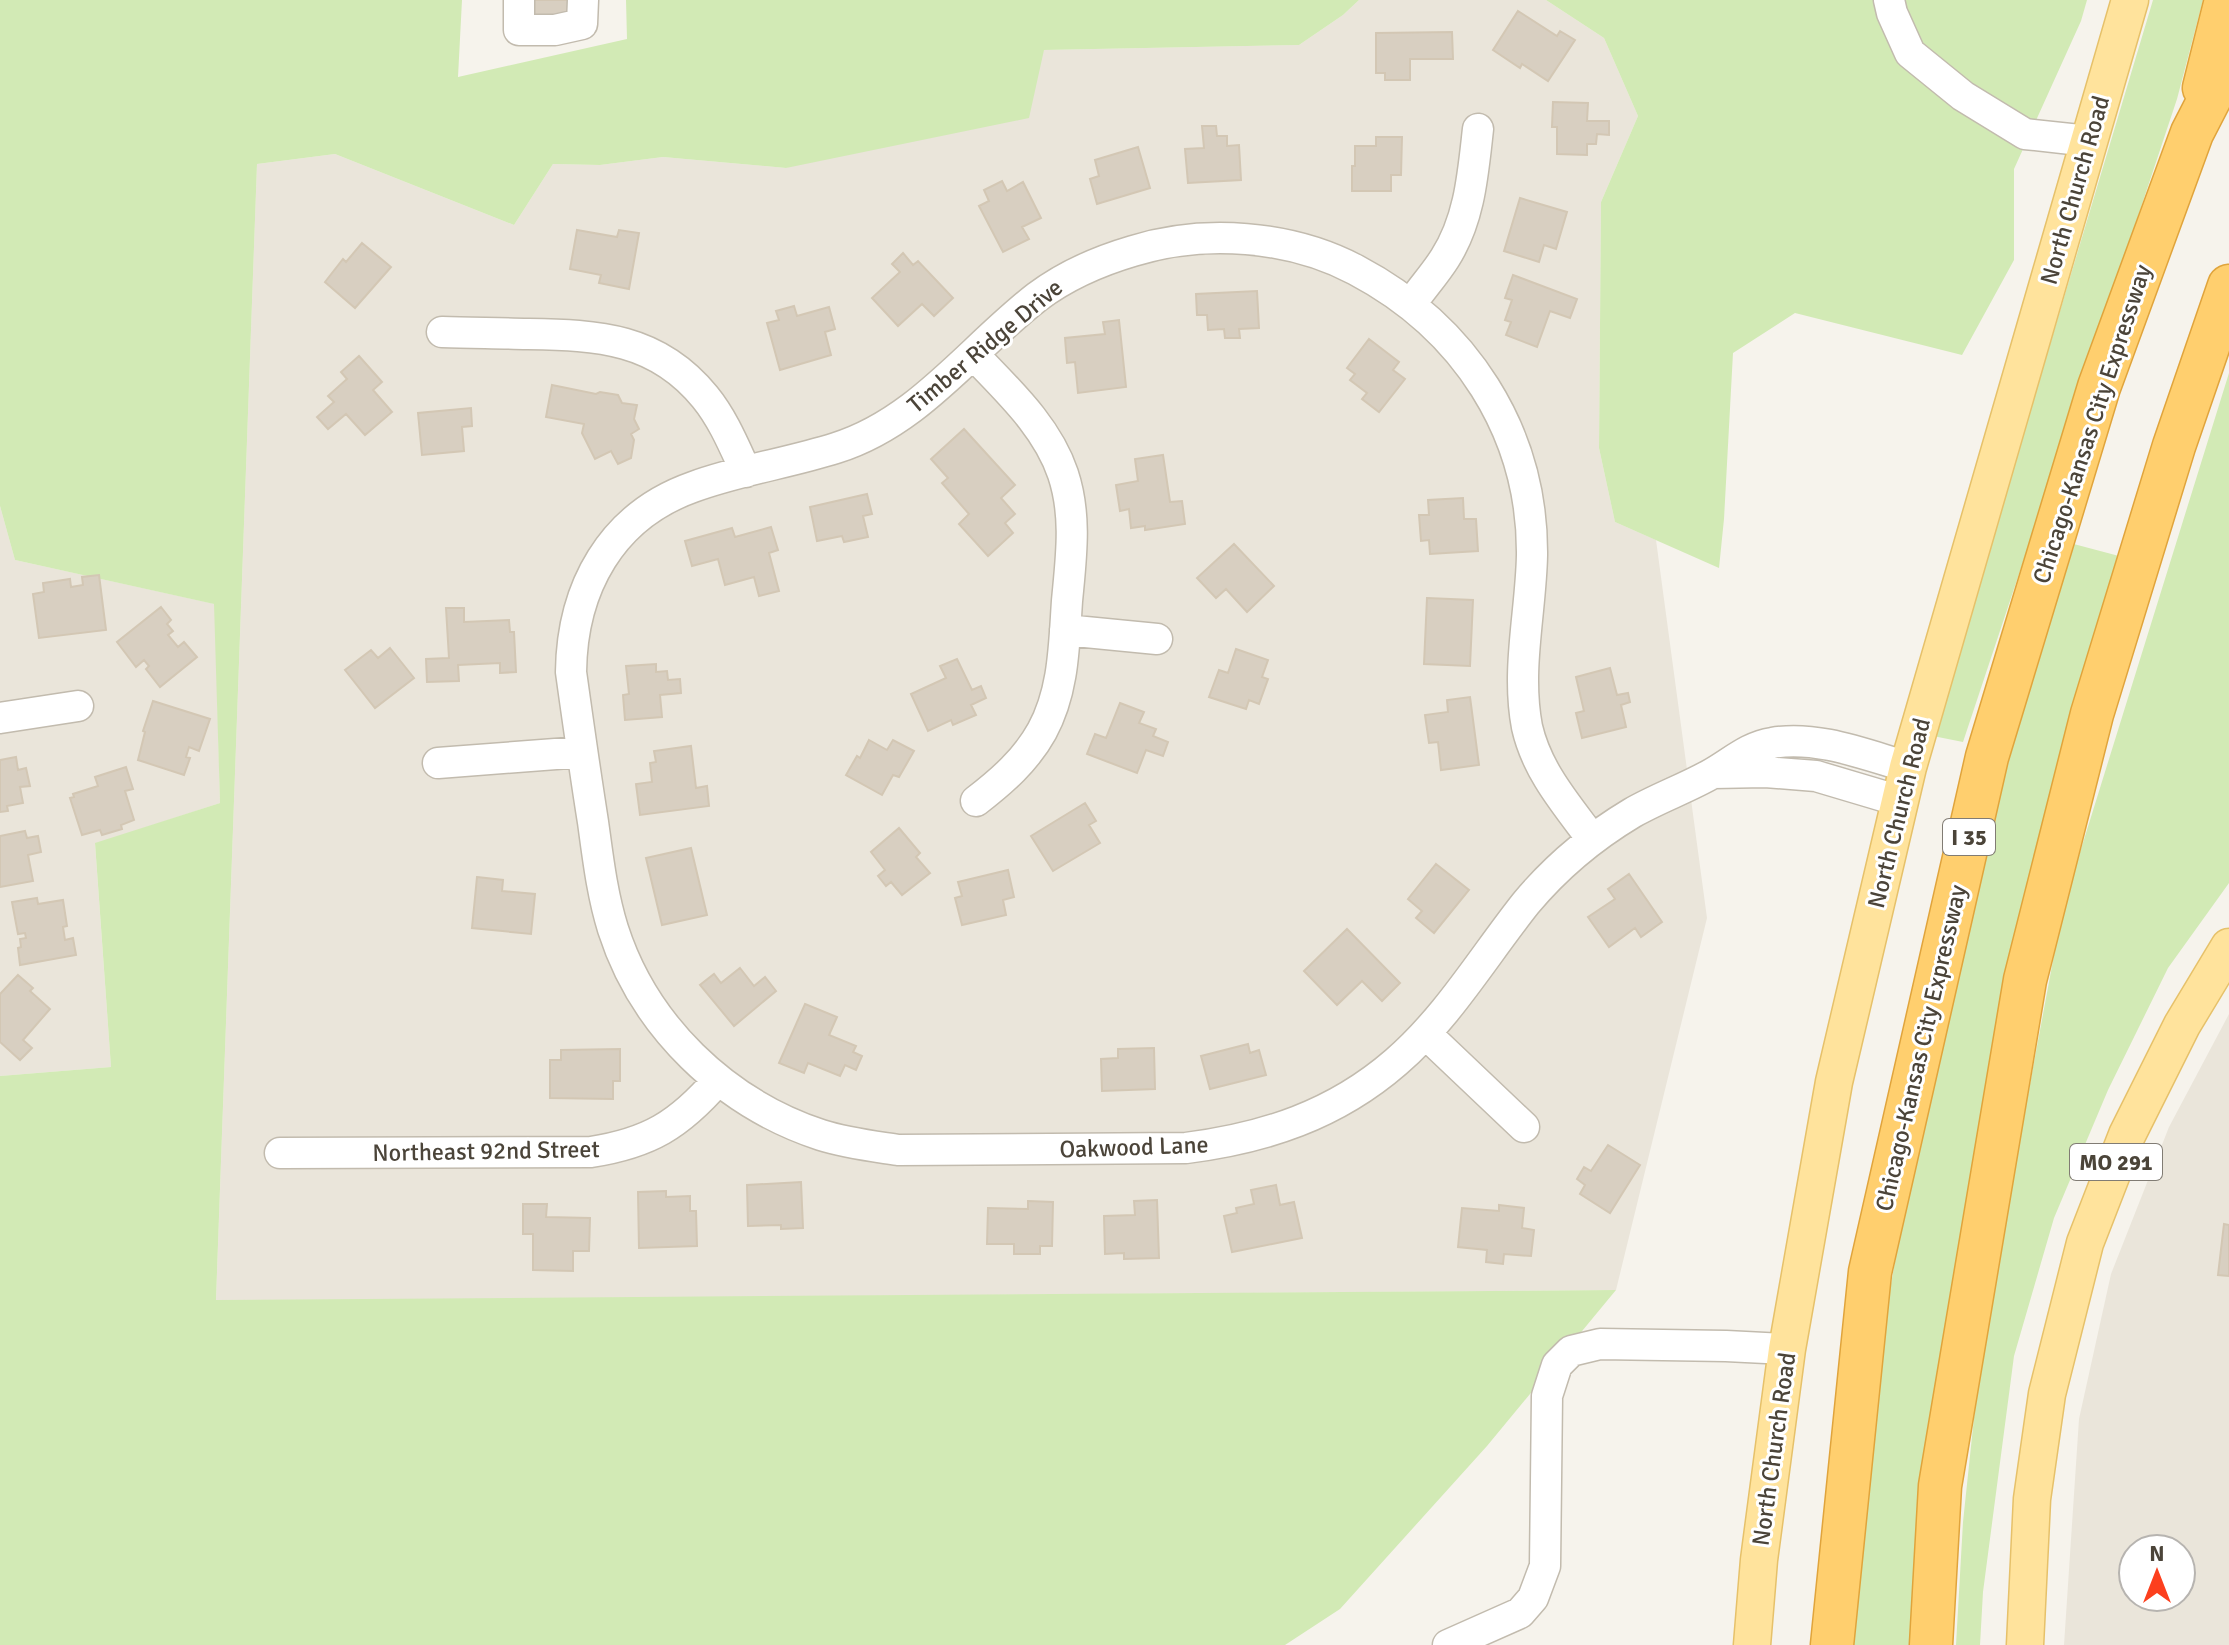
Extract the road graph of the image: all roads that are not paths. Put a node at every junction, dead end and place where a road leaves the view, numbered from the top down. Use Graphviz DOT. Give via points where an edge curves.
graph roads {
  1 [pos="519,0"];
  2 [pos="583,0"];
  3 [pos="1889,0"];
  4 [pos="2130,0"];
  5 [pos="2226,0"];
  6 [pos="2229,61"];
  7 [pos="1478,129"];
  8 [pos="2192,133"];
  9 [pos="2089,141"];
  10 [pos="2229,286"];
  11 [pos="1411,304"];
  12 [pos="442,332"];
  13 [pos="973,354"];
  14 [pos="746,472"];
  15 [pos="1065,630"];
  16 [pos="1157,639"];
  17 [pos="78,706"];
  18 [pos="0,718"];
  19 [pos="582,752"];
  20 [pos="438,763"];
  21 [pos="1904,784"];
  22 [pos="976,801"];
  23 [pos="1592,839"];
  24 [pos="2229,947"];
  25 [pos="1426,1034"];
  26 [pos="718,1080"];
  27 [pos="1524,1127"];
  28 [pos="280,1153"];
  29 [pos="1787,1349"];
  30 [pos="1448,1645"];
  31 [pos="1752,1645"];
  32 [pos="1832,1645"];
  33 [pos="1931,1645"];
  34 [pos="2025,1645"];
  1 -- 2 [label="street" via="519,30 555,30 582,24"];
  3 -- 9 [label="street" via="1910,53 1963,96 2025,134"];
  4 -- 9 [label="main road, North Church Road"];
  5 -- 8 [label="highway"];
  6 -- 8 [label="highway, Chicago-Kansas City Expressway / I 35"];
  7 -- 11 [label="street" via="1459,232"];
  8 -- 32 [label="highway, Chicago-Kansas City Expressway / I 35" via="2099,387 1987,757 1870,1272"];
  9 -- 21 [label="main road, North Church Road"];
  10 -- 33 [label="highway" via="2092,714 2025,980 1940,1486"];
  11 -- 13 [label="street, Timber Ridge Drive" via="1347,265 1301,249 1247,239 1171,242 1134,250 1069,277 1041,294"];
  11 -- 23 [label="street, Timber Ridge Drive" via="1437,326 1485,385 1515,454 1531,524 1523,686 1528,729 1551,784"];
  12 -- 14 [label="street" via="578,334 634,346 664,361 705,397"];
  13 -- 14 [label="street, Timber Ridge Drive" via="885,427 841,446"];
  13 -- 15 [label="street" via="1034,421 1063,474 1073,531"];
  14 -- 19 [label="street, Timber Ridge Drive" via="663,500 618,536 599,562 585,587 571,643"];
  15 -- 16 [label="street"];
  15 -- 22 [label="street" via="1055,702 1042,731 1024,758"];
  17 -- 18 [label="street"];
  19 -- 20 [label="street"];
  19 -- 26 [label="street, Timber Ridge Drive" via="603,893 630,972 670,1033"];
  21 -- 23 [label="street, Oakwood Lane" via="1847,749 1771,743 1633,812"];
  21 -- 29 [label="main road, North Church Road" via="1834,1082"];
  23 -- 25 [label="street, Oakwood Lane" via="1527,903"];
  24 -- 34 [label="main road, MO 291" via="2134,1121 2085,1243 2047,1394 2032,1499"];
  25 -- 26 [label="street, Oakwood Lane" via="1371,1082 1304,1120 1268,1133 1186,1148 898,1150 854,1144 784,1121"];
  25 -- 27 [label="street"];
  26 -- 28 [label="street, Northeast 92nd Street" via="678,1120 621,1147 591,1152"];
  29 -- 30 [label="street" via="1600,1344 1571,1351 1557,1365 1547,1396 1545,1566 1533,1598 1520,1613"];
  29 -- 31 [label="main road, North Church Road"];
}
